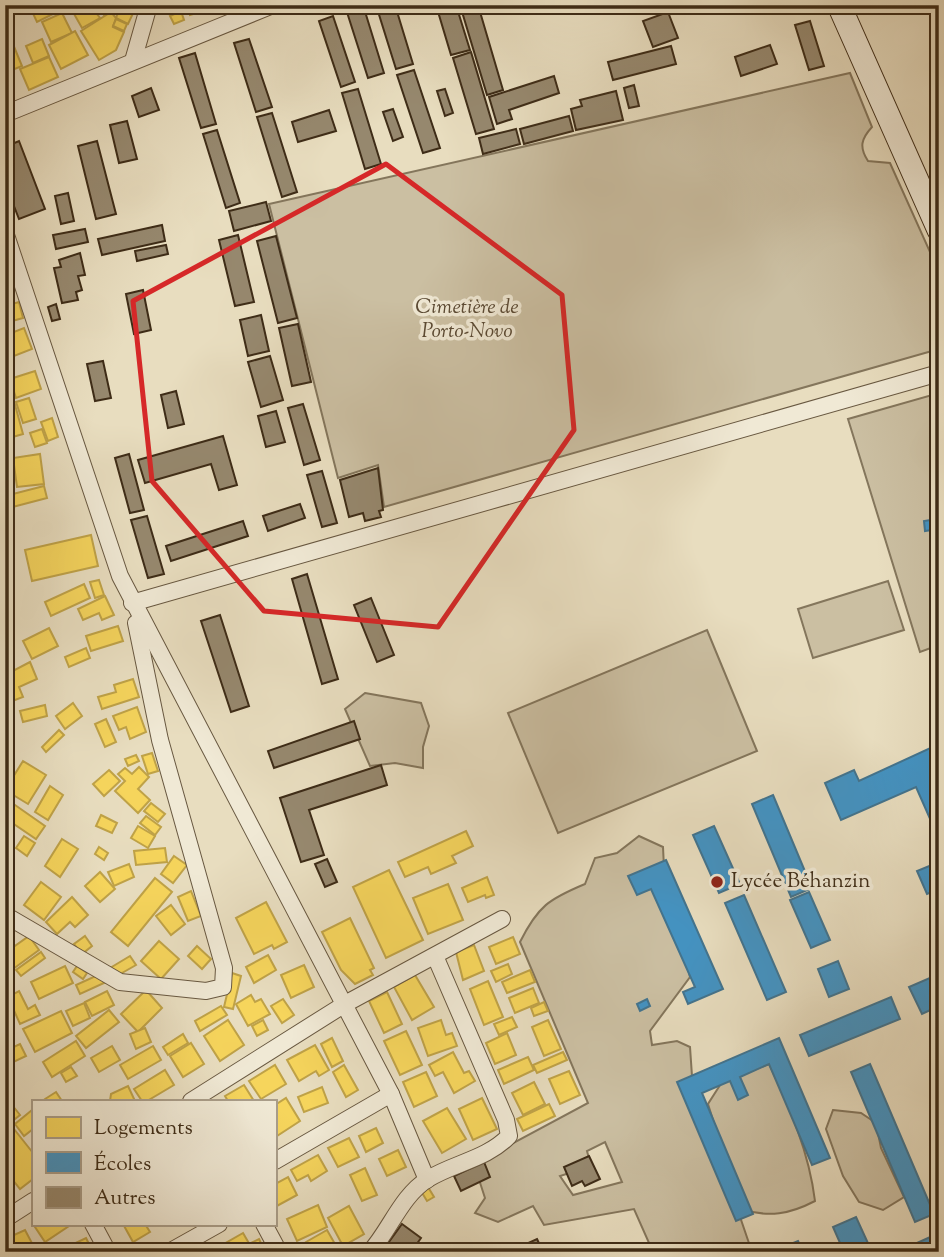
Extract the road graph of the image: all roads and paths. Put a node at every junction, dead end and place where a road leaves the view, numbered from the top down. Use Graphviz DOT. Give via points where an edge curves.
graph roads {
  1 [pos="149,5"];
  2 [pos="273,5"];
  3 [pos="839,5"];
  4 [pos="133,61"];
  5 [pos="5,114"];
  6 [pos="939,230"];
  7 [pos="5,232"];
  8 [pos="939,373"];
  9 [pos="132,603"];
  10 [pos="5,915"];
  11 [pos="502,919"];
  12 [pos="435,956"];
  13 [pos="345,1004"];
  14 [pos="391,1094"];
  15 [pos="196,1100"];
  16 [pos="276,1160"];
  17 [pos="427,1180"];
  18 [pos="32,1202"];
  19 [pos="5,1219"];
  20 [pos="94,1226"];
  21 [pos="215,1226"];
  22 [pos="265,1226"];
  23 [pos="108,1252"];
  24 [pos="169,1252"];
  25 [pos="279,1252"];
  26 [pos="369,1252"];
  1 -- 4 [label="street"];
  2 -- 4 [label="street"];
  3 -- 6 [label="street"];
  4 -- 5 [label="street"];
  7 -- 9 [label="street"];
  8 -- 9 [label="street"];
  9 -- 10 [label="street" via="160,740 224,968 223,987 206,992 120,982"];
  9 -- 13 [label="street"];
  11 -- 12 [label="street"];
  12 -- 13 [label="street"];
  12 -- 17 [label="street" via="509,1136 498,1147"];
  13 -- 14 [label="street"];
  13 -- 15 [label="street"];
  14 -- 16 [label="street"];
  14 -- 17 [label="street"];
  17 -- 26 [label="street" via="403,1204"];
  18 -- 19 [label="street"];
  20 -- 23 [label="street"];
  21 -- 24 [label="street"];
  22 -- 25 [label="street"];
}
